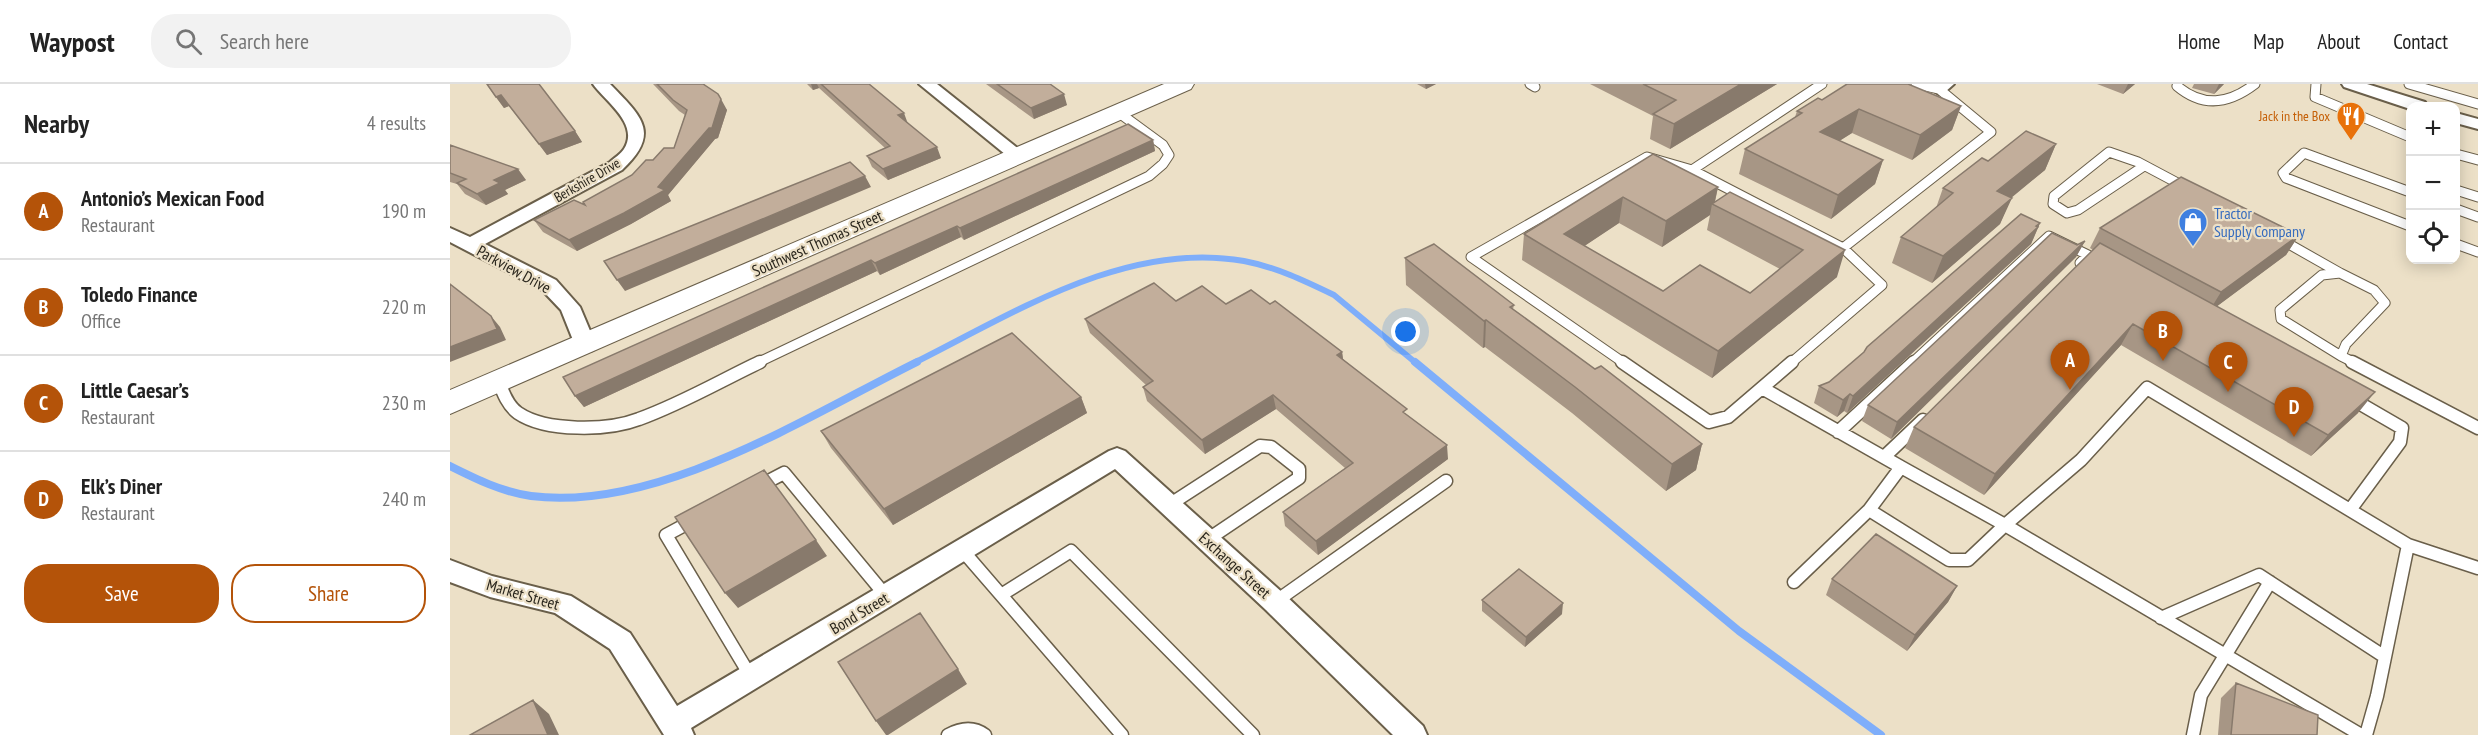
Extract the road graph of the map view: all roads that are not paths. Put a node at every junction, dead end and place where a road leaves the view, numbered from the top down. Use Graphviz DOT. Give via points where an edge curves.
graph roads {
  1 [pos="601,84"];
  2 [pos="927,84"];
  3 [pos="1822,84"];
  4 [pos="1916,84"];
  5 [pos="2178,84"];
  6 [pos="2255,84"];
  7 [pos="2316,84"];
  8 [pos="2350,84"];
  9 [pos="2409,84"];
  10 [pos="1171,86"];
  11 [pos="1942,87"];
  12 [pos="2406,102"];
  13 [pos="2478,104"];
  14 [pos="1118,112"];
  15 [pos="2460,119"];
  16 [pos="2478,124"];
  17 [pos="2406,135"];
  18 [pos="2460,154"];
  19 [pos="1017,155"];
  20 [pos="2478,160"];
  21 [pos="2144,166"];
  22 [pos="1692,171"];
  23 [pos="2406,191"];
  24 [pos="2460,191"];
  25 [pos="2195,192"];
  26 [pos="2478,197"];
  27 [pos="2460,210"];
  28 [pos="2478,217"];
  29 [pos="2406,224"];
  30 [pos="2267,232"];
  31 [pos="450,234"];
  32 [pos="470,245"];
  33 [pos="2460,245"];
  34 [pos="1843,248"];
  35 [pos="2478,252"];
  36 [pos="2088,255"];
  37 [pos="2100,262"];
  38 [pos="2072,271"];
  39 [pos="2340,273"];
  40 [pos="585,345"];
  41 [pos="2341,356"];
  42 [pos="499,382"];
  43 [pos="1762,388"];
  44 [pos="2347,396"];
  45 [pos="450,403"];
  46 [pos="1932,410"];
  47 [pos="2478,428"];
  48 [pos="1838,432"];
  49 [pos="1884,457"];
  50 [pos="1901,467"];
  51 [pos="1446,481"];
  52 [pos="745,494"];
  53 [pos="1044,503"];
  54 [pos="1169,505"];
  55 [pos="1869,510"];
  56 [pos="2350,510"];
  57 [pos="705,514"];
  58 [pos="2004,525"];
  59 [pos="1207,540"];
  60 [pos="2408,545"];
  61 [pos="963,550"];
  62 [pos="2478,568"];
  63 [pos="450,571"];
  64 [pos="1794,582"];
  65 [pos="2270,582"];
  66 [pos="1001,595"];
  67 [pos="886,597"];
  68 [pos="1275,602"];
  69 [pos="2161,618"];
  70 [pos="2224,655"];
  71 [pos="2385,657"];
  72 [pos="752,677"];
  73 [pos="675,731"];
  74 [pos="948,735"];
  75 [pos="985,735"];
  76 [pos="1122,735"];
  77 [pos="1253,735"];
  78 [pos="1413,735"];
  79 [pos="2193,735"];
  80 [pos="2364,735"];
  1 -- 32 [label="street, Berkshire Drive" via="633,120 633,150 616,166"];
  2 -- 19 [label="street"];
  3 -- 22 [label="lane"];
  4 -- 11 [label="lane"];
  5 -- 6 [label="lane" via="2187,96 2210,104 2244,94"];
  7 -- 17 [label="lane" via="2315,97"];
  8 -- 12 [label="street"];
  9 -- 13 [label="lane"];
  10 -- 14 [label="street, Southwest Thomas Street"];
  11 -- 34 [label="lane" via="1991,132"];
  14 -- 19 [label="street, Southwest Thomas Street"];
  14 -- 42 [label="lane" via="1163,145 1168,155 1149,176 638,420 579,428 542,423 518,412"];
  15 -- 16 [label="street"];
  18 -- 20 [label="lane"];
  19 -- 40 [label="street, Southwest Thomas Street"];
  21 -- 21 [label="lane" via="2109,152 2054,196 2053,204 2067,213 2078,210"];
  21 -- 25 [label="lane"];
  22 -- 34 [label="lane"];
  22 -- 43 [label="lane" via="1647,157 1471,257 1709,422 1728,417"];
  23 -- 29 [label="lane" via="2304,153 2283,173 2286,178"];
  24 -- 26 [label="lane"];
  27 -- 28 [label="lane"];
  30 -- 39 [label="lane"];
  31 -- 32 [label="street, Parkview Drive"];
  32 -- 40 [label="street, Parkview Drive" via="549,285 570,308"];
  33 -- 35 [label="lane"];
  34 -- 43 [label="lane" via="1882,285"];
  36 -- 37 [label="lane"];
  36 -- 38 [label="lane"];
  36 -- 48 [label="lane" via="2045,234"];
  39 -- 41 [label="lane" via="2374,290 2385,303 2346,344"];
  39 -- 41 [label="lane" via="2322,275 2280,310 2281,319"];
  40 -- 42 [label="street, Southwest Thomas Street"];
  41 -- 47 [label="lane"];
  42 -- 45 [label="street, Southwest Thomas Street"];
  43 -- 48 [label="lane"];
  44 -- 56 [label="lane" via="2402,428 2400,442"];
  46 -- 49 [label="lane"];
  48 -- 49 [label="lane"];
  49 -- 50 [label="lane"];
  50 -- 55 [label="lane"];
  50 -- 58 [label="lane"];
  51 -- 68 [label="lane"];
  52 -- 67 [label="lane" via="784,473"];
  53 -- 54 [label="street, Exchange Street" via="1117,457"];
  53 -- 61 [label="street, Bond Street"];
  54 -- 59 [label="street, Exchange Street"];
  54 -- 59 [label="lane" via="1260,446 1271,447 1299,469 1299,478"];
  55 -- 58 [label="lane" via="1949,560 1959,562 1968,560"];
  55 -- 64 [label="lane"];
  56 -- 58 [label="lane" via="2147,388 2081,460"];
  56 -- 60 [label="lane"];
  57 -- 72 [label="lane" via="666,534"];
  58 -- 69 [label="lane"];
  59 -- 68 [label="street, Exchange Street"];
  60 -- 62 [label="lane"];
  60 -- 71 [label="lane"];
  61 -- 66 [label="lane"];
  61 -- 67 [label="street, Bond Street"];
  63 -- 73 [label="street, Market Street" via="490,586 562,604 620,640"];
  65 -- 69 [label="lane" via="2259,575"];
  65 -- 70 [label="lane"];
  65 -- 71 [label="lane"];
  66 -- 76 [label="lane"];
  66 -- 77 [label="lane" via="1071,551"];
  67 -- 72 [label="street, Bond Street"];
  68 -- 78 [label="street, Exchange Street"];
  69 -- 70 [label="lane"];
  70 -- 79 [label="lane" via="2201,695"];
  70 -- 80 [label="lane"];
  71 -- 80 [label="lane" via="2378,696"];
  72 -- 73 [label="street, Bond Street"];
  74 -- 75 [label="lane" via="975,729"];
}
